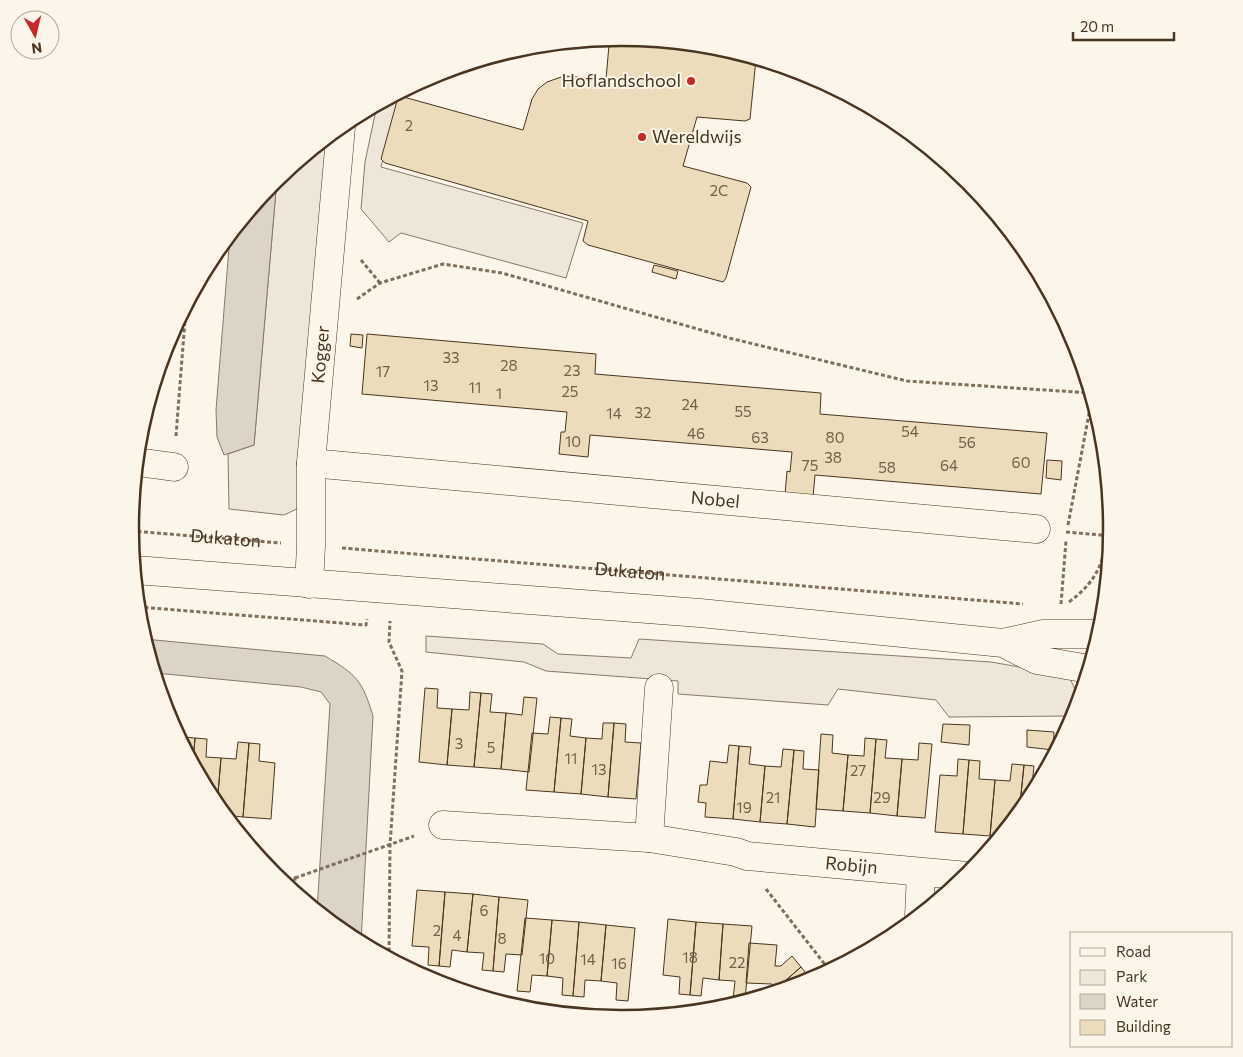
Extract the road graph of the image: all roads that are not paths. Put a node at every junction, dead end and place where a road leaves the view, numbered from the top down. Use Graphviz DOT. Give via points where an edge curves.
graph roads {
  1 [pos="340,138"];
  2 [pos="144,463"];
  3 [pos="311,463"];
  4 [pos="174,467"];
  5 [pos="1036,529"];
  6 [pos="141,570"];
  7 [pos="309,584"];
  8 [pos="1091,634"];
  9 [pos="1003,643"];
  10 [pos="1083,668"];
  11 [pos="659,688"];
  12 [pos="443,826"];
  13 [pos="649,838"];
  14 [pos="921,872"];
  15 [pos="957,875"];
  16 [pos="919,907"];
  1 -- 3 [label="street, Kogger"];
  2 -- 4 [label="street"];
  3 -- 5 [label="street, Nobel"];
  3 -- 7 [label="street, Kogger"];
  6 -- 7 [label="street, Dukaton"];
  7 -- 9 [label="street, Dukaton" via="700,613"];
  8 -- 9 [label="street, Dukaton" via="1043,634"];
  9 -- 10 [label="street, Dukaton" via="1037,660"];
  11 -- 13 [label="street"];
  12 -- 13 [label="street, Robijn"];
  13 -- 14 [label="street, Robijn" via="747,856"];
  14 -- 15 [label="street, Robijn"];
  14 -- 16 [label="street"];
}
